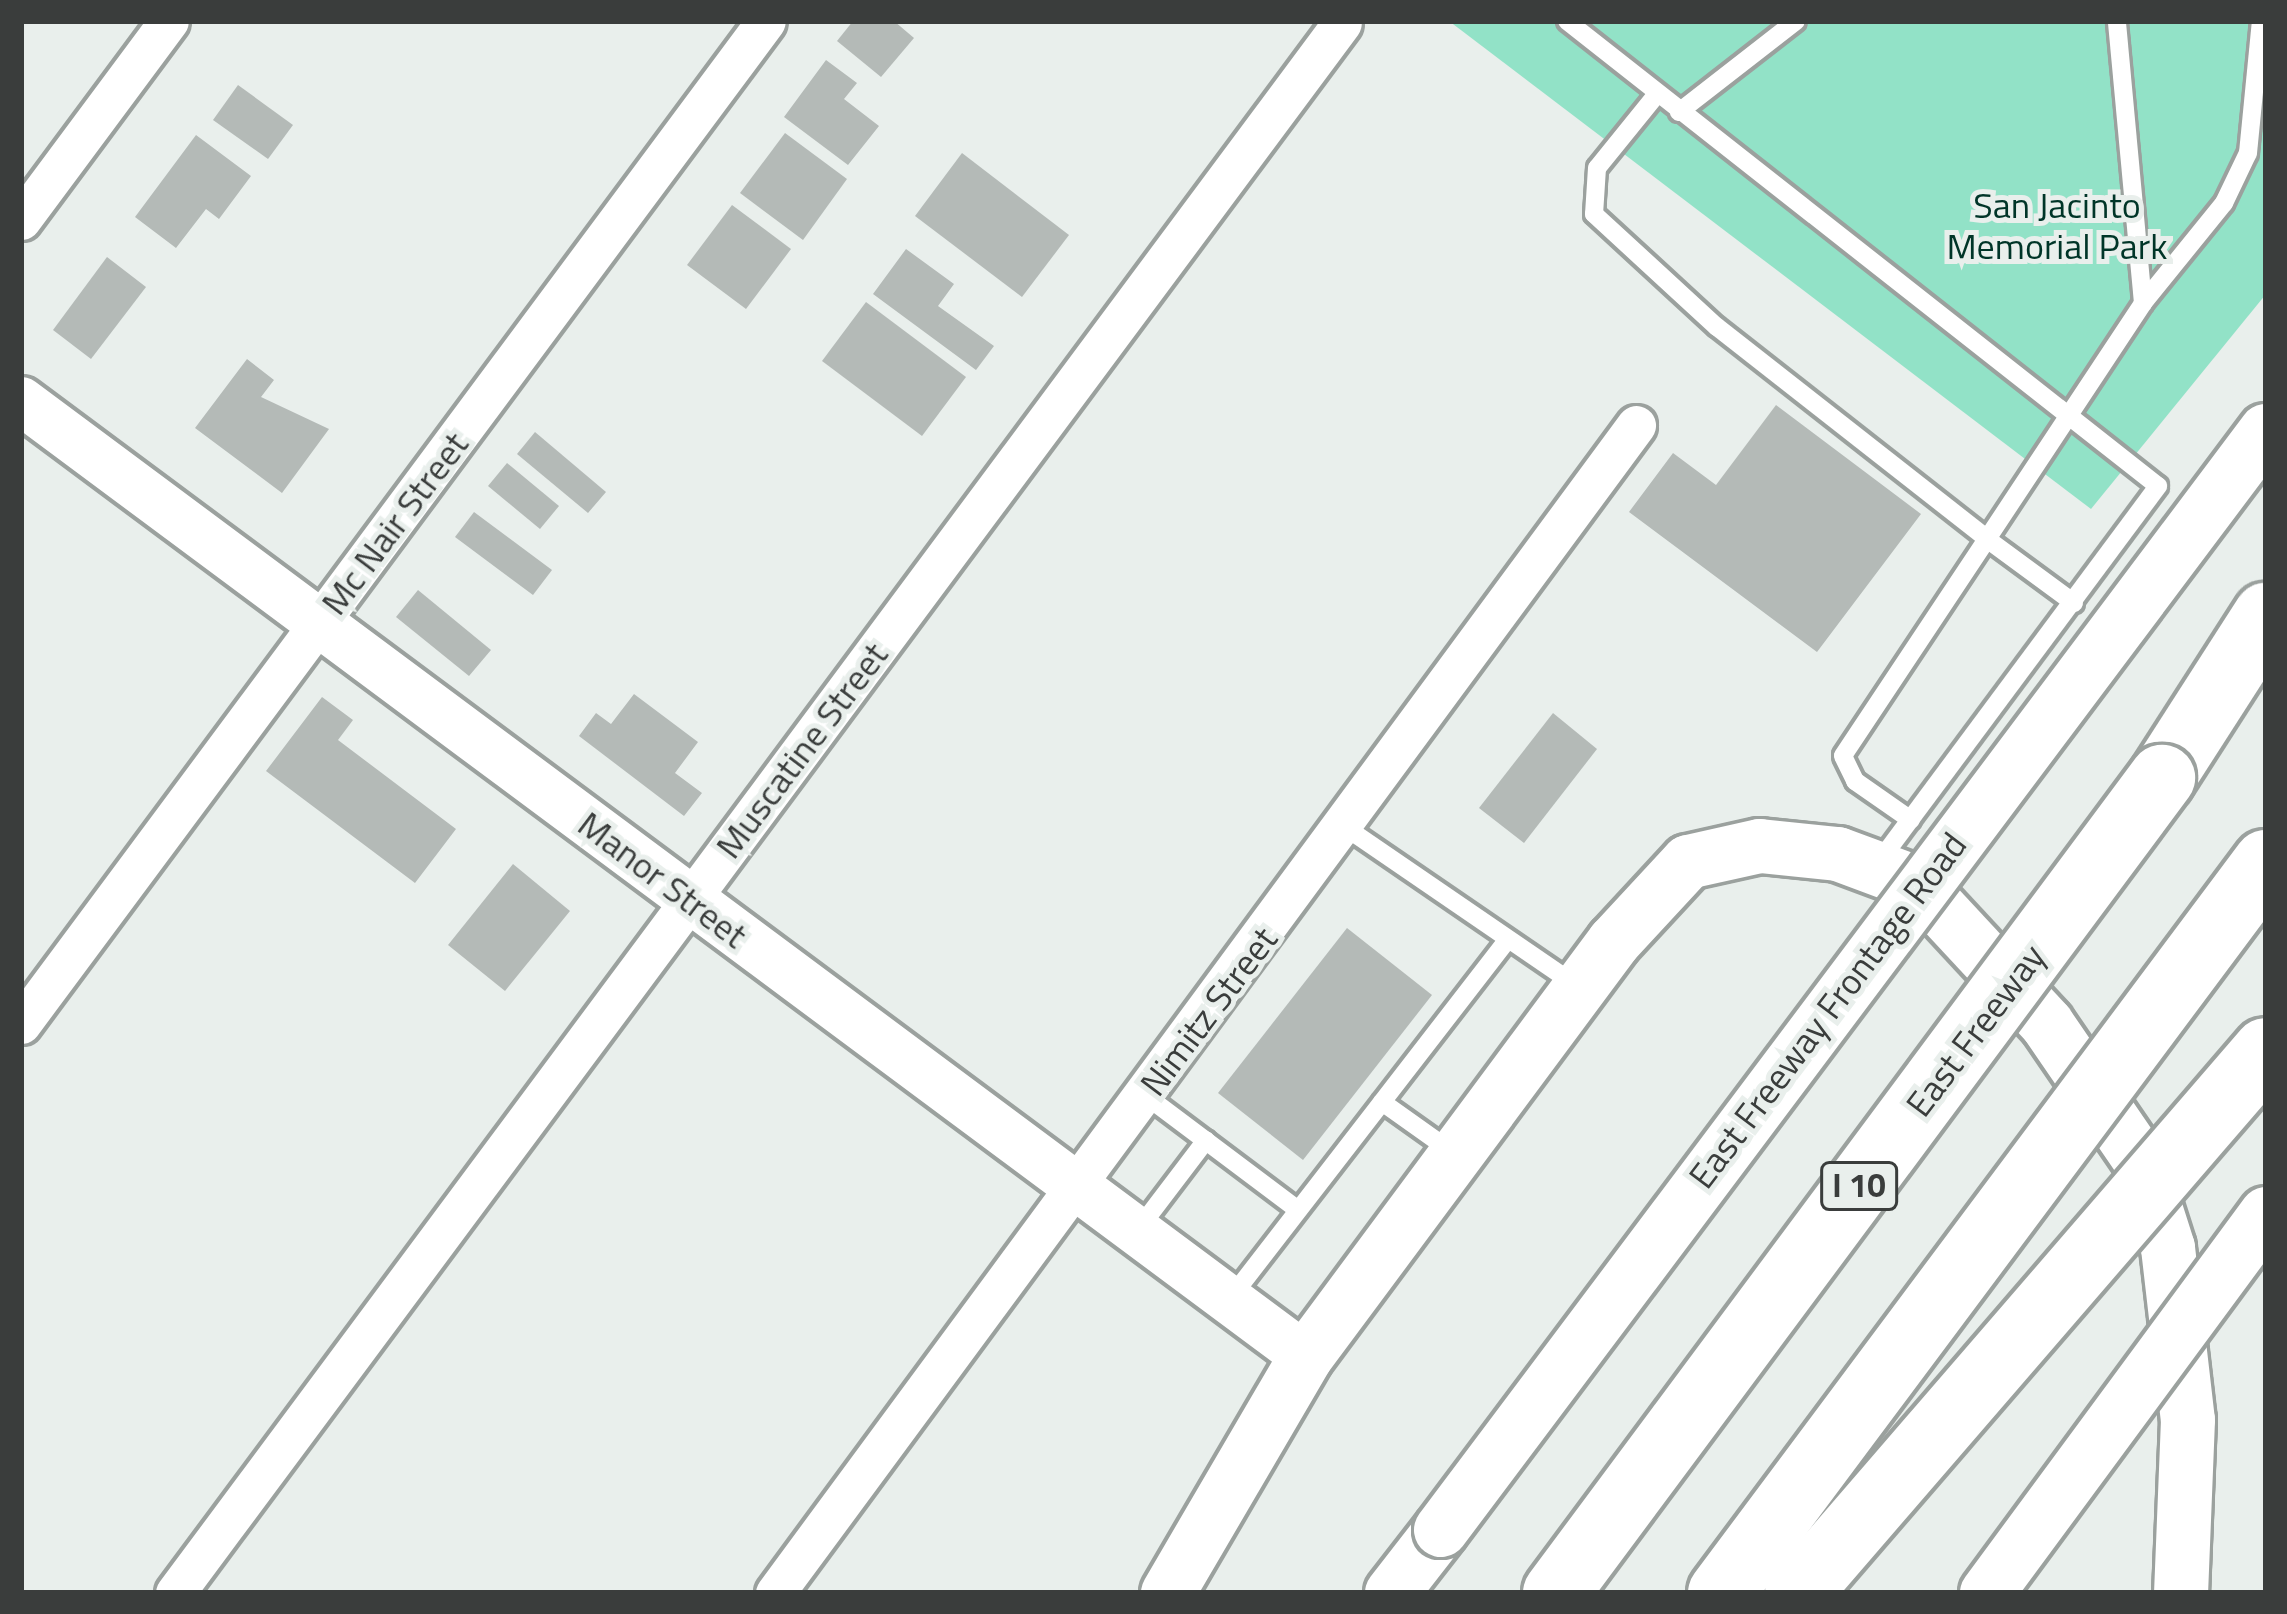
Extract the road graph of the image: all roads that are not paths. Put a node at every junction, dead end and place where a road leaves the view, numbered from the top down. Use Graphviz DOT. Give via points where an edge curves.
graph roads {
  1 [pos="169,21"];
  2 [pos="766,21"];
  3 [pos="1567,21"];
  4 [pos="1796,21"];
  5 [pos="2116,21"];
  6 [pos="2261,21"];
  7 [pos="1342,23"];
  8 [pos="1657,94"];
  9 [pos="1679,112"];
  10 [pos="21,220"];
  11 [pos="2143,303"];
  12 [pos="21,401"];
  13 [pos="2075,418"];
  14 [pos="1636,425"];
  15 [pos="2266,431"];
  16 [pos="1987,538"];
  17 [pos="2074,603"];
  18 [pos="2266,616"];
  19 [pos="319,623"];
  20 [pos="2266,641"];
  21 [pos="2162,778"];
  22 [pos="1911,820"];
  23 [pos="1345,827"];
  24 [pos="2266,863"];
  25 [pos="1875,867"];
  26 [pos="691,899"];
  27 [pos="1508,938"];
  28 [pos="1580,988"];
  29 [pos="21,1024"];
  30 [pos="2266,1051"];
  31 [pos="1145,1095"];
  32 [pos="1382,1102"];
  33 [pos="1206,1140"];
  34 [pos="1457,1155"];
  35 [pos="1077,1187"];
  36 [pos="1298,1210"];
  37 [pos="2266,1214"];
  38 [pos="1137,1231"];
  39 [pos="1229,1300"];
  40 [pos="1306,1357"];
  41 [pos="175,1593"];
  42 [pos="775,1593"];
  43 [pos="1168,1593"];
  44 [pos="1392,1593"];
  45 [pos="1556,1593"];
  46 [pos="1720,1593"];
  47 [pos="1798,1593"];
  48 [pos="1987,1593"];
  49 [pos="2181,1593"];
  1 -- 10 [label="street"];
  2 -- 19 [label="street, Mc Nair Street"];
  3 -- 8 [label="lane"];
  4 -- 9 [label="lane"];
  5 -- 11 [label="lane"];
  6 -- 11 [label="lane" via="2248,153 2224,203"];
  7 -- 26 [label="street, Muscatine Street"];
  8 -- 9 [label="lane"];
  8 -- 16 [label="lane" via="1597,168 1594,214 1717,327"];
  9 -- 13 [label="lane"];
  11 -- 13 [label="lane"];
  12 -- 19 [label="street, Manor Street"];
  13 -- 16 [label="lane"];
  13 -- 17 [label="lane" via="2158,486"];
  14 -- 23 [label="street, Nimitz Street"];
  15 -- 44 [label="main road, East Freeway Frontage Road, bridge"];
  16 -- 17 [label="lane"];
  16 -- 22 [label="lane" via="1843,756 1855,781"];
  17 -- 22 [label="lane"];
  18 -- 21 [label="highway"];
  19 -- 26 [label="street, Manor Street"];
  19 -- 29 [label="street, Mc Nair Street"];
  20 -- 21 [label="highway, East Freeway / I 10"];
  21 -- 45 [label="highway, East Freeway / I 10, bridge"];
  22 -- 25 [label="lane"];
  23 -- 27 [label="lane"];
  23 -- 31 [label="street, Nimitz Street"];
  24 -- 46 [label="highway, bridge"];
  25 -- 28 [label="main road" via="1760,847 1688,862"];
  25 -- 49 [label="main road" via="1916,883 2047,1024 2140,1160 2168,1248 2188,1420"];
  26 -- 35 [label="street, Manor Street"];
  26 -- 41 [label="street, Muscatine Street"];
  27 -- 28 [label="lane"];
  27 -- 32 [label="lane"];
  28 -- 34 [label="main road"];
  30 -- 47 [label="highway, bridge"];
  31 -- 33 [label="lane"];
  31 -- 35 [label="street, Nimitz Street"];
  32 -- 34 [label="lane"];
  32 -- 36 [label="lane"];
  33 -- 36 [label="lane"];
  33 -- 38 [label="lane"];
  34 -- 40 [label="main road"];
  35 -- 38 [label="street, Manor Street"];
  35 -- 42 [label="street, Nimitz Street"];
  36 -- 39 [label="lane"];
  37 -- 48 [label="main road, bridge"];
  38 -- 39 [label="street, Manor Street"];
  39 -- 40 [label="street, Manor Street"];
  40 -- 43 [label="main road"];
}
